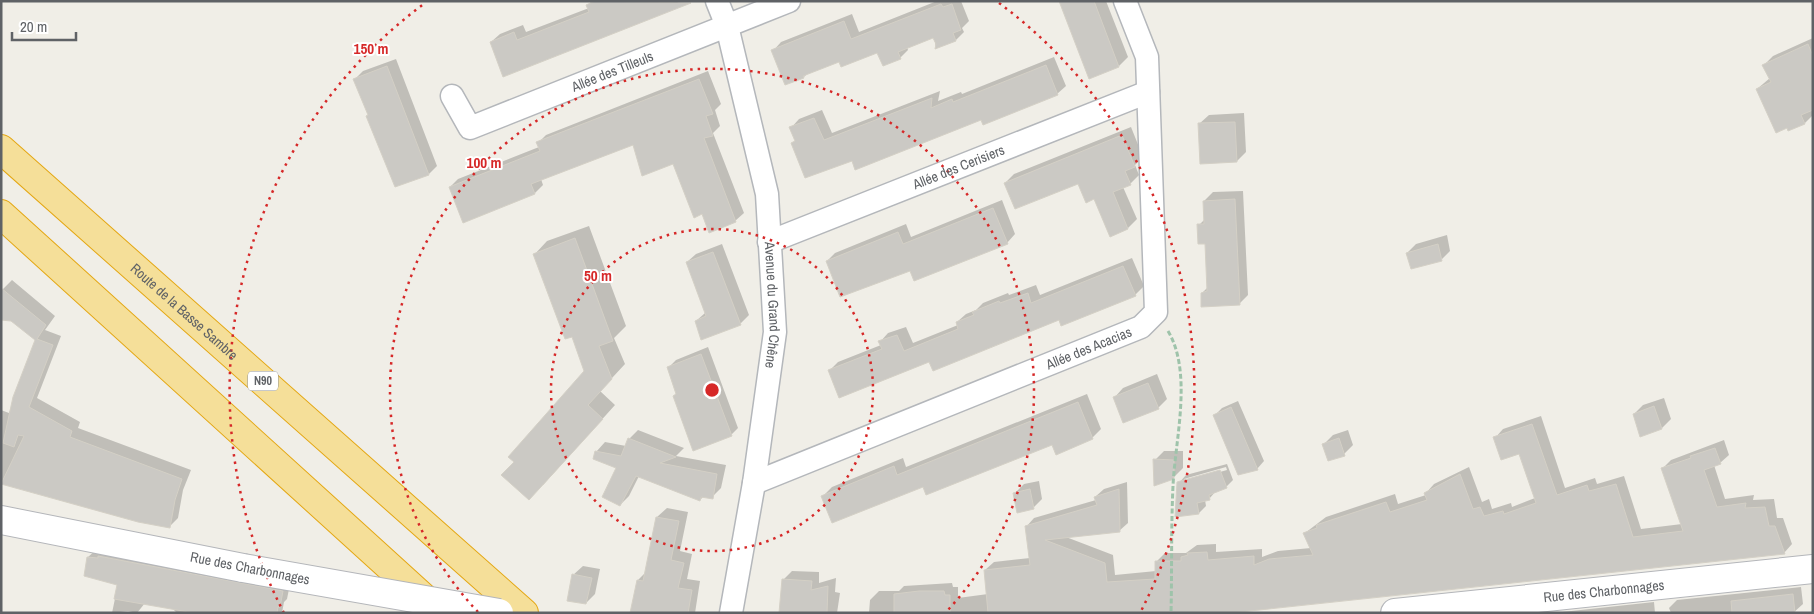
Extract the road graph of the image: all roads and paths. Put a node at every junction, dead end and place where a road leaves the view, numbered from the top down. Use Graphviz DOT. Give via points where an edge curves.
graph roads {
  1 [pos="717,1"];
  2 [pos="789,1"];
  3 [pos="1125,1"];
  4 [pos="727,26"];
  5 [pos="1148,92"];
  6 [pos="452,96"];
  7 [pos="1,149"];
  8 [pos="1,214"];
  9 [pos="770,242"];
  10 [pos="1156,312"];
  11 [pos="754,483"];
  12 [pos="1,520"];
  13 [pos="1813,569"];
  14 [pos="441,613"];
  15 [pos="499,613"];
  16 [pos="524,613"];
  17 [pos="731,613"];
  18 [pos="1171,613"];
  19 [pos="1395,613"];
  1 -- 4 [label="street, Avenue du Grand Chêne"];
  2 -- 4 [label="street, Allée des Tilleuls"];
  3 -- 5 [label="street" via="1147,57"];
  4 -- 6 [label="street, Allée des Tilleuls" via="470,128"];
  4 -- 9 [label="street, Avenue du Grand Chêne" via="766,194"];
  5 -- 9 [label="street, Allée des Cerisiers"];
  5 -- 10 [label="street"];
  7 -- 16 [label="highway, Route de la Basse Sambre / N90"];
  8 -- 14 [label="highway"];
  9 -- 11 [label="street, Avenue du Grand Chêne" via="775,332"];
  10 -- 11 [label="street, Allée des Acacias" via="1141,327"];
  10 -- 18 [label="path" via="1175,344 1182,399 1173,485"];
  11 -- 17 [label="street, Avenue du Grand Chêne"];
  12 -- 15 [label="street, Rue des Charbonnages, bridge" via="243,568"];
  13 -- 19 [label="street, Rue des Charbonnages"];
}
